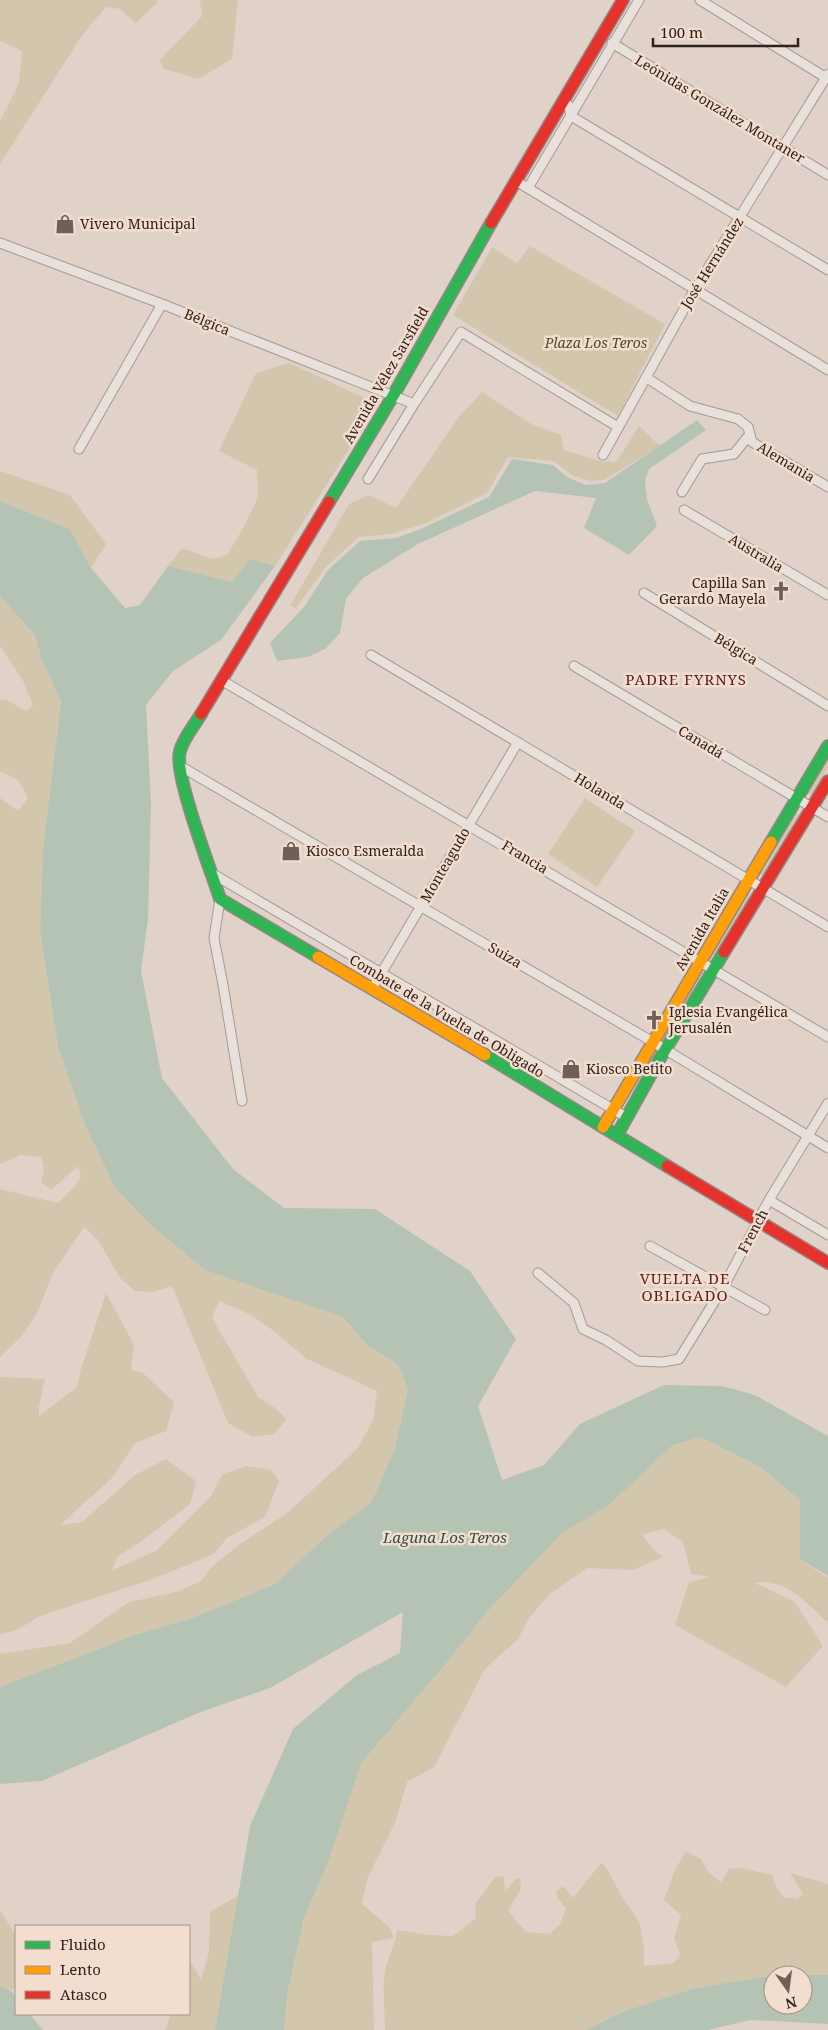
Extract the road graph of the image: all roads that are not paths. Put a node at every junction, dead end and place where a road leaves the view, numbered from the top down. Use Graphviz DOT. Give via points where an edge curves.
graph roads {
  1 [pos="623,0"];
  2 [pos="639,0"];
  3 [pos="700,0"];
  4 [pos="612,43"];
  5 [pos="827,77"];
  6 [pos="564,101"];
  7 [pos="570,116"];
  8 [pos="782,147"];
  9 [pos="828,175"];
  10 [pos="516,181"];
  11 [pos="528,188"];
  12 [pos="740,217"];
  13 [pos="0,243"];
  14 [pos="828,270"];
  15 [pos="694,291"];
  16 [pos="162,304"];
  17 [pos="828,370"];
  18 [pos="646,378"];
  19 [pos="393,396"];
  20 [pos="414,404"];
  21 [pos="618,427"];
  22 [pos="750,434"];
  23 [pos="79,448"];
  24 [pos="603,455"];
  25 [pos="368,478"];
  26 [pos="828,487"];
  27 [pos="682,492"];
  28 [pos="684,510"];
  29 [pos="644,593"];
  30 [pos="828,595"];
  31 [pos="371,655"];
  32 [pos="574,666"];
  33 [pos="221,680"];
  34 [pos="828,706"];
  35 [pos="518,742"];
  36 [pos="828,746"];
  37 [pos="180,766"];
  38 [pos="828,781"];
  39 [pos="797,798"];
  40 [pos="812,807"];
  41 [pos="828,817"];
  42 [pos="469,824"];
  43 [pos="213,874"];
  44 [pos="748,880"];
  45 [pos="762,888"];
  46 [pos="220,899"];
  47 [pos="421,906"];
  48 [pos="828,927"];
  49 [pos="701,961"];
  50 [pos="714,969"];
  51 [pos="382,974"];
  52 [pos="372,989"];
  53 [pos="828,1037"];
  54 [pos="653,1042"];
  55 [pos="666,1050"];
  56 [pos="242,1101"];
  57 [pos="828,1103"];
  58 [pos="614,1110"];
  59 [pos="626,1117"];
  60 [pos="603,1127"];
  61 [pos="616,1135"];
  62 [pos="808,1136"];
  63 [pos="828,1148"];
  64 [pos="769,1200"];
  65 [pos="757,1221"];
  66 [pos="828,1235"];
  67 [pos="650,1246"];
  68 [pos="828,1263"];
  69 [pos="538,1273"];
  70 [pos="724,1286"];
  71 [pos="765,1310"];
  1 -- 6 [label="street, Avenida Vélez Sarsfield"];
  2 -- 4 [label="street"];
  3 -- 5 [label="street"];
  4 -- 7 [label="street"];
  4 -- 8 [label="street, Leónidas González Montaner"];
  5 -- 8 [label="street, José Hernández"];
  6 -- 7 [label="street" via="569,106"];
  6 -- 10 [label="street, Avenida Vélez Sarsfield"];
  7 -- 11 [label="street"];
  7 -- 12 [label="street"];
  8 -- 9 [label="street, Leónidas González Montaner"];
  8 -- 12 [label="street, José Hernández"];
  10 -- 11 [label="street"];
  10 -- 19 [label="street, Avenida Vélez Sarsfield"];
  11 -- 15 [label="street"];
  12 -- 14 [label="street"];
  12 -- 15 [label="street, José Hernández"];
  13 -- 16 [label="street, Bélgica"];
  15 -- 17 [label="street"];
  15 -- 18 [label="street, José Hernández"];
  16 -- 19 [label="street, Bélgica"];
  16 -- 23 [label="street"];
  18 -- 21 [label="street, José Hernández"];
  18 -- 22 [label="street, Alemania" via="690,406 738,419 748,427"];
  19 -- 20 [label="street, Bélgica"];
  19 -- 33 [label="street, Avenida Vélez Sarsfield"];
  20 -- 21 [label="street" via="461,332"];
  20 -- 25 [label="street"];
  21 -- 24 [label="street, José Hernández"];
  22 -- 26 [label="street, Alemania" via="752,442"];
  22 -- 27 [label="street" via="734,454 702,458"];
  28 -- 30 [label="street, Australia"];
  29 -- 34 [label="street, Bélgica"];
  31 -- 35 [label="street, Holanda"];
  32 -- 39 [label="street, Canadá"];
  33 -- 37 [label="street, Avenida Vélez Sarsfield" via="179,752"];
  33 -- 42 [label="street, Francia"];
  35 -- 42 [label="street, Monteagudo"];
  35 -- 44 [label="street, Holanda"];
  36 -- 39 [label="street, Avenida Italia"];
  37 -- 43 [label="street" via="197,832"];
  37 -- 47 [label="street, Suiza"];
  38 -- 40 [label="street"];
  39 -- 40 [label="street, Canadá"];
  39 -- 44 [label="street, Avenida Italia"];
  40 -- 41 [label="street, Canadá"];
  40 -- 45 [label="street"];
  42 -- 47 [label="street, Monteagudo"];
  42 -- 49 [label="street, Francia"];
  43 -- 46 [label="street"];
  43 -- 51 [label="street"];
  44 -- 45 [label="street, Holanda"];
  44 -- 49 [label="street, Avenida Italia"];
  45 -- 48 [label="street, Holanda"];
  45 -- 50 [label="street"];
  46 -- 52 [label="street, Combate de la Vuelta de Obligado"];
  46 -- 56 [label="street" via="214,938"];
  47 -- 51 [label="street, Monteagudo"];
  47 -- 54 [label="street, Suiza"];
  49 -- 50 [label="street, Francia"];
  49 -- 54 [label="street, Avenida Italia"];
  50 -- 53 [label="street, Francia"];
  50 -- 55 [label="street"];
  51 -- 52 [label="street, Monteagudo"];
  51 -- 58 [label="street"];
  52 -- 60 [label="street, Combate de la Vuelta de Obligado"];
  54 -- 55 [label="street, Suiza"];
  54 -- 58 [label="street, Avenida Italia"];
  55 -- 59 [label="street"];
  55 -- 62 [label="street, Suiza"];
  57 -- 62 [label="street, French"];
  58 -- 59 [label="street"];
  58 -- 60 [label="street, Avenida Italia"];
  59 -- 61 [label="street"];
  60 -- 61 [label="street, Combate de la Vuelta de Obligado"];
  61 -- 65 [label="street, Combate de la Vuelta de Obligado"];
  62 -- 63 [label="street, Suiza"];
  62 -- 64 [label="street, French"];
  64 -- 65 [label="street, French"];
  64 -- 66 [label="street"];
  65 -- 68 [label="street, Combate de la Vuelta de Obligado"];
  65 -- 70 [label="street, French"];
  67 -- 70 [label="street"];
  69 -- 70 [label="street, French" via="574,1303 583,1329 638,1361 679,1359"];
  70 -- 71 [label="street"];
}
